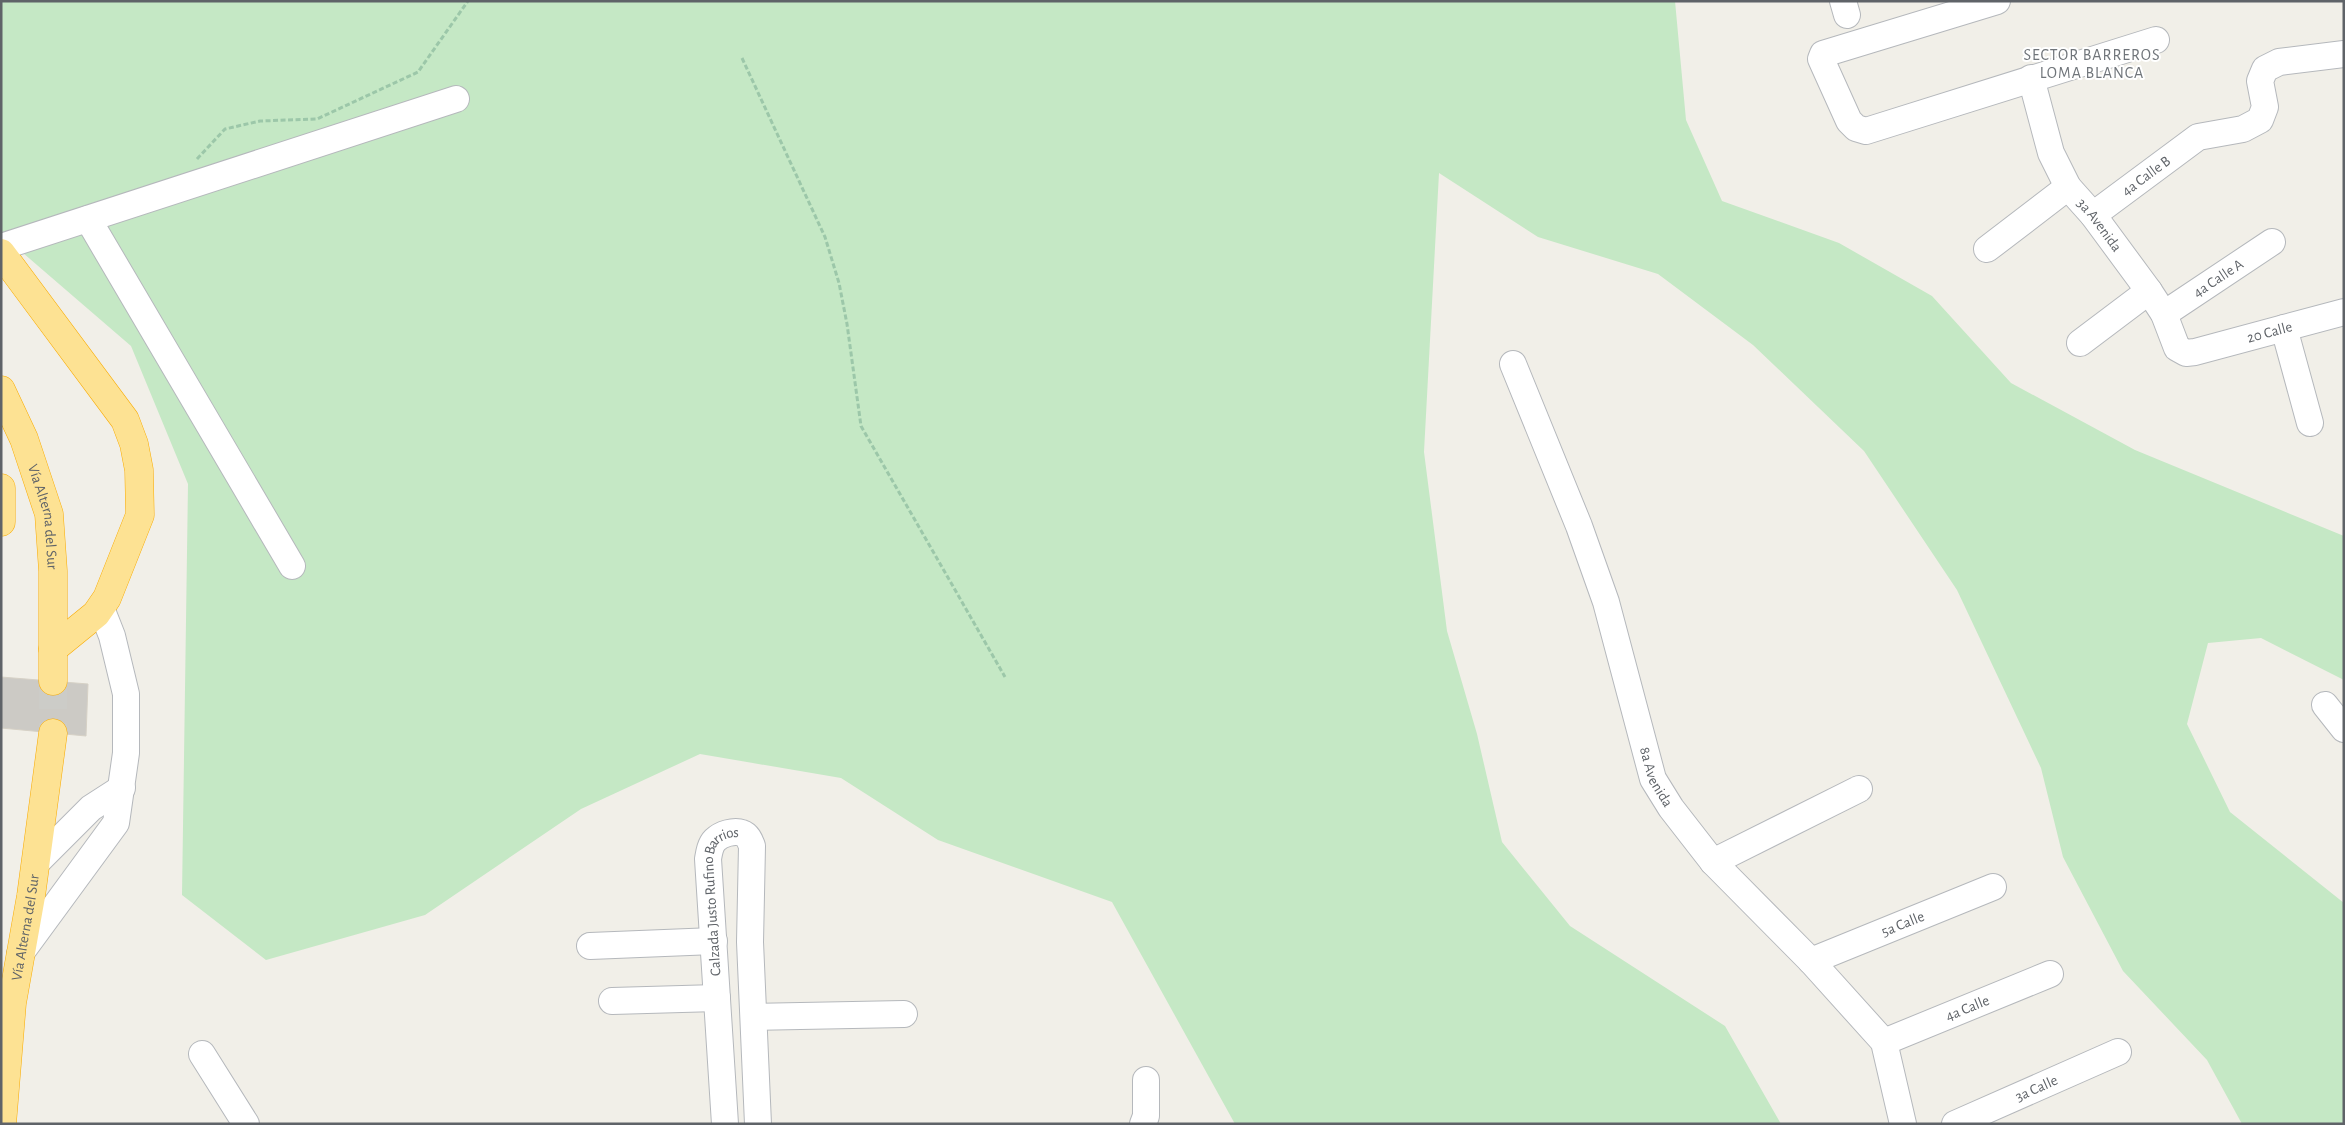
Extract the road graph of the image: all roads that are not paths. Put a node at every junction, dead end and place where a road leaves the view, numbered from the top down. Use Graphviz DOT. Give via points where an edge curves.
graph roads {
  1 [pos="1997,1"];
  2 [pos="2156,40"];
  3 [pos="2340,61"];
  4 [pos="2031,78"];
  5 [pos="456,99"];
  6 [pos="2068,187"];
  7 [pos="2093,214"];
  8 [pos="88,219"];
  9 [pos="2272,242"];
  10 [pos="1,247"];
  11 [pos="1987,249"];
  12 [pos="1,253"];
  13 [pos="2149,291"];
  14 [pos="2344,312"];
  15 [pos="2164,314"];
  16 [pos="2284,328"];
  17 [pos="2080,343"];
  18 [pos="2195,352"];
  19 [pos="1513,364"];
  20 [pos="1,390"];
  21 [pos="2310,423"];
  22 [pos="1,488"];
  23 [pos="1,522"];
  24 [pos="292,566"];
  25 [pos="100,608"];
  26 [pos="53,649"];
  27 [pos="53,681"];
  28 [pos="2325,705"];
  29 [pos="2344,729"];
  30 [pos="53,733"];
  31 [pos="122,788"];
  32 [pos="1859,790"];
  33 [pos="1713,862"];
  34 [pos="36,863"];
  35 [pos="1993,887"];
  36 [pos="714,941"];
  37 [pos="590,946"];
  38 [pos="20,954"];
  39 [pos="1811,961"];
  40 [pos="2050,974"];
  41 [pos="717,998"];
  42 [pos="612,1000"];
  43 [pos="904,1014"];
  44 [pos="754,1016"];
  45 [pos="1884,1042"];
  46 [pos="2118,1052"];
  47 [pos="202,1054"];
  48 [pos="756,1059"];
  49 [pos="720,1062"];
  50 [pos="1146,1080"];
  51 [pos="2,1124"];
  52 [pos="246,1124"];
  53 [pos="725,1124"];
  54 [pos="758,1124"];
  55 [pos="1143,1124"];
  56 [pos="1903,1124"];
  57 [pos="1955,1124"];
  1 -- 4 [label="street" via="1829,50 1821,59 1849,121 1856,128 1866,130"];
  2 -- 4 [label="street"];
  3 -- 7 [label="street, 4a Calle B" via="2279,62 2265,69 2260,81 2265,107 2260,120 2243,129 2198,137"];
  4 -- 6 [label="street, 3a Avenida" via="2051,153"];
  5 -- 8 [label="street"];
  6 -- 7 [label="street, 3a Avenida"];
  6 -- 11 [label="street"];
  7 -- 13 [label="street, 3a Avenida"];
  8 -- 10 [label="street"];
  8 -- 24 [label="street"];
  9 -- 15 [label="street, 4a Calle A"];
  12 -- 25 [label="highway" via="125,420 134,444 139,470 140,514 107,598"];
  13 -- 15 [label="street, 3a Avenida"];
  13 -- 17 [label="street"];
  14 -- 16 [label="street, 20 Calle"];
  15 -- 18 [label="street, 3a Avenida" via="2177,348 2186,353"];
  16 -- 18 [label="street, 20 Calle"];
  16 -- 21 [label="street"];
  19 -- 33 [label="street, 8a Avenida" via="1579,526 1606,602 1653,779"];
  20 -- 26 [label="highway, Vía Alterna del Sur" via="24,439 49,514"];
  22 -- 23 [label="highway"];
  25 -- 26 [label="highway"];
  25 -- 31 [label="street" via="112,636 126,694 126,753"];
  26 -- 27 [label="highway, Vía Alterna del Sur"];
  28 -- 29 [label="street"];
  30 -- 34 [label="highway, Vía Alterna del Sur"];
  31 -- 34 [label="street" via="91,808"];
  31 -- 38 [label="street" via="116,823"];
  32 -- 33 [label="street"];
  33 -- 39 [label="street, 8a Avenida"];
  34 -- 38 [label="highway, Vía Alterna del Sur"];
  35 -- 39 [label="street, 5a Calle"];
  36 -- 37 [label="street"];
  36 -- 41 [label="street, Calzada Justo Rufino Barrios"];
  36 -- 44 [label="street, Calzada Justo Rufino Barrios" via="708,859 710,847 726,834 742,833 752,846 750,942"];
  38 -- 51 [label="highway, Vía Alterna del Sur" via="8,1038"];
  39 -- 45 [label="street, 8a Avenida"];
  40 -- 45 [label="street, 4a Calle"];
  41 -- 42 [label="street"];
  41 -- 49 [label="street, Calzada Justo Rufino Barrios"];
  43 -- 44 [label="street"];
  44 -- 48 [label="street, Calzada Justo Rufino Barrios"];
  45 -- 56 [label="street, 8a Avenida"];
  46 -- 57 [label="street, 3a Calle"];
  47 -- 52 [label="street"];
  48 -- 49 [label="street"];
  48 -- 54 [label="street, Calzada Justo Rufino Barrios"];
  49 -- 53 [label="street, Calzada Justo Rufino Barrios"];
  50 -- 55 [label="street"];
}
